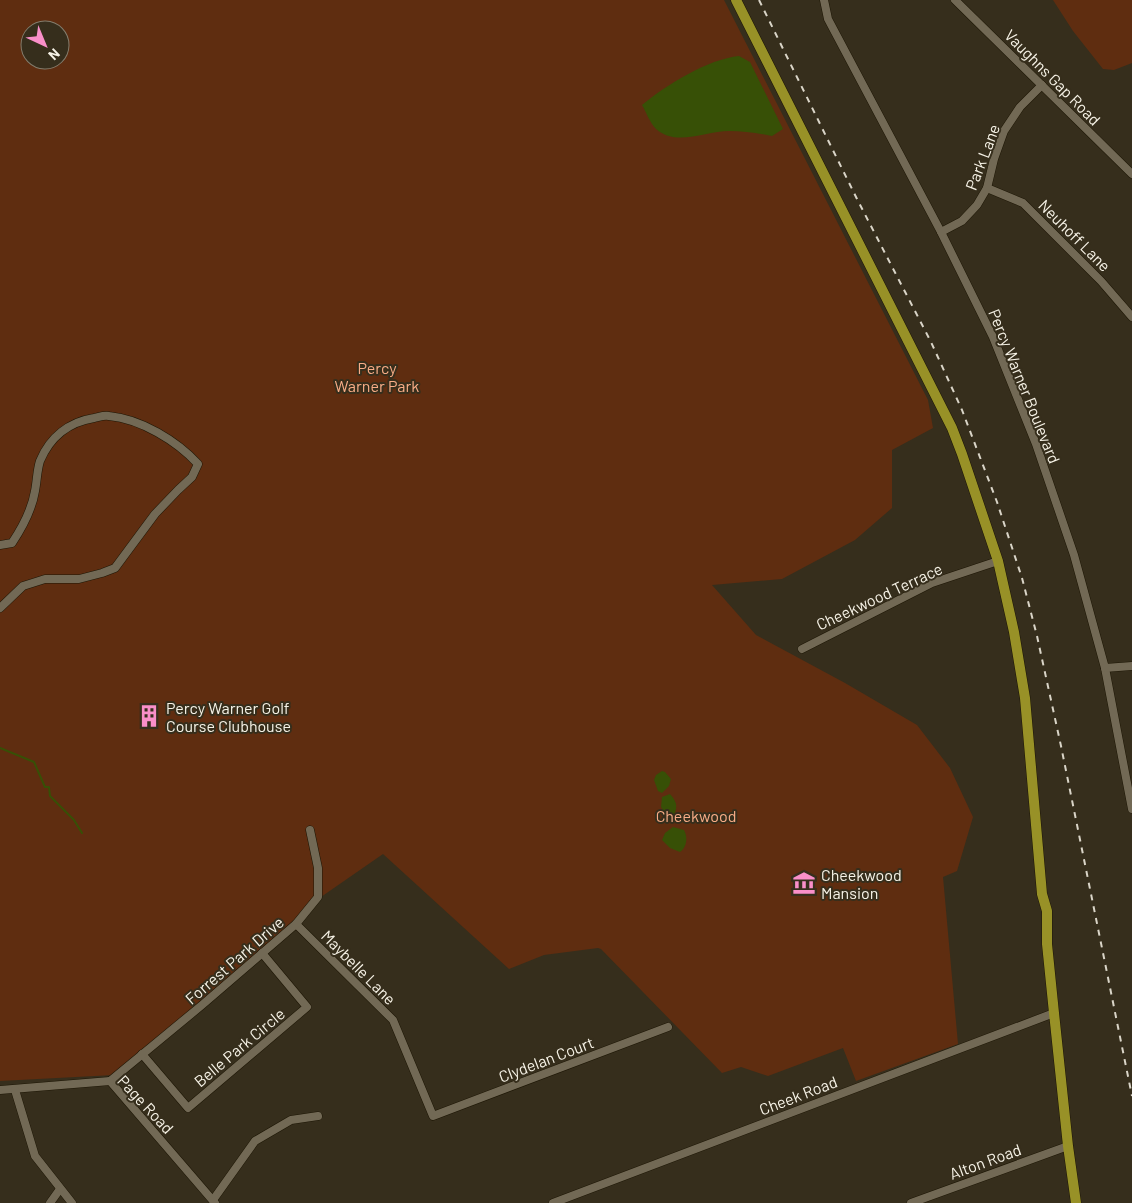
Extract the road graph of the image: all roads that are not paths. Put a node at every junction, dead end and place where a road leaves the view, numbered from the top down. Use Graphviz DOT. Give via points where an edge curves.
graph roads {
  1 [pos="736,0"];
  2 [pos="824,0"];
  3 [pos="955,0"];
  4 [pos="1042,85"];
  5 [pos="1132,174"];
  6 [pos="987,188"];
  7 [pos="941,232"];
  8 [pos="1132,317"];
  9 [pos="0,545"];
  10 [pos="998,562"];
  11 [pos="0,608"];
  12 [pos="802,648"];
  13 [pos="1132,666"];
  14 [pos="1105,668"];
  15 [pos="1132,809"];
  16 [pos="310,830"];
  17 [pos="296,924"];
  18 [pos="262,953"];
  19 [pos="1054,1013"];
  20 [pos="668,1027"];
  21 [pos="142,1054"];
  22 [pos="110,1081"];
  23 [pos="0,1090"];
  24 [pos="15,1090"];
  25 [pos="318,1116"];
  26 [pos="433,1116"];
  27 [pos="1068,1146"];
  28 [pos="60,1188"];
  29 [pos="214,1201"];
  30 [pos="50,1203"];
  31 [pos="72,1203"];
  32 [pos="553,1203"];
  33 [pos="911,1203"];
  34 [pos="1076,1203"];
  1 -- 10 [label="main road" via="952,428"];
  2 -- 7 [label="street, Percy Warner Boulevard" via="828,19"];
  3 -- 4 [label="street, Vaughns Gap Road"];
  4 -- 5 [label="street, Vaughns Gap Road"];
  4 -- 6 [label="street, Park Lane" via="1020,107 1004,131"];
  6 -- 7 [label="street, Park Lane" via="962,221"];
  6 -- 8 [label="street, Neuhoff Lane" via="1023,203"];
  7 -- 14 [label="street, Percy Warner Boulevard" via="993,337 1036,444 1074,555"];
  9 -- 11 [label="street" via="12,543 18,534 35,493 40,462 54,437 67,426 108,416 142,425 171,440 198,464 192,478 155,514 115,568 79,579 45,579 23,586"];
  10 -- 12 [label="street, Cheekwood Terrace" via="932,583"];
  10 -- 19 [label="main road" via="1025,698"];
  13 -- 14 [label="street"];
  14 -- 15 [label="street, Percy Warner Boulevard"];
  16 -- 17 [label="street, Forrest Park Drive" via="318,868 318,897"];
  17 -- 18 [label="street, Forrest Park Drive"];
  17 -- 26 [label="street, Maybelle Lane" via="392,1020"];
  18 -- 21 [label="street, Forrest Park Drive"];
  18 -- 21 [label="street, Belle Park Circle" via="307,1007 188,1108"];
  19 -- 27 [label="main road"];
  19 -- 32 [label="street, Cheek Road"];
  20 -- 26 [label="street, Clydelan Court"];
  21 -- 22 [label="street, Forrest Park Drive"];
  22 -- 24 [label="street, Page Road"];
  22 -- 29 [label="street, Page Road"];
  23 -- 24 [label="street, Page Road"];
  24 -- 28 [label="street" via="35,1156"];
  25 -- 29 [label="street" via="291,1120 255,1141"];
  27 -- 33 [label="street, Alton Road"];
  27 -- 34 [label="main road"];
  28 -- 30 [label="street"];
  28 -- 31 [label="street"];
}
